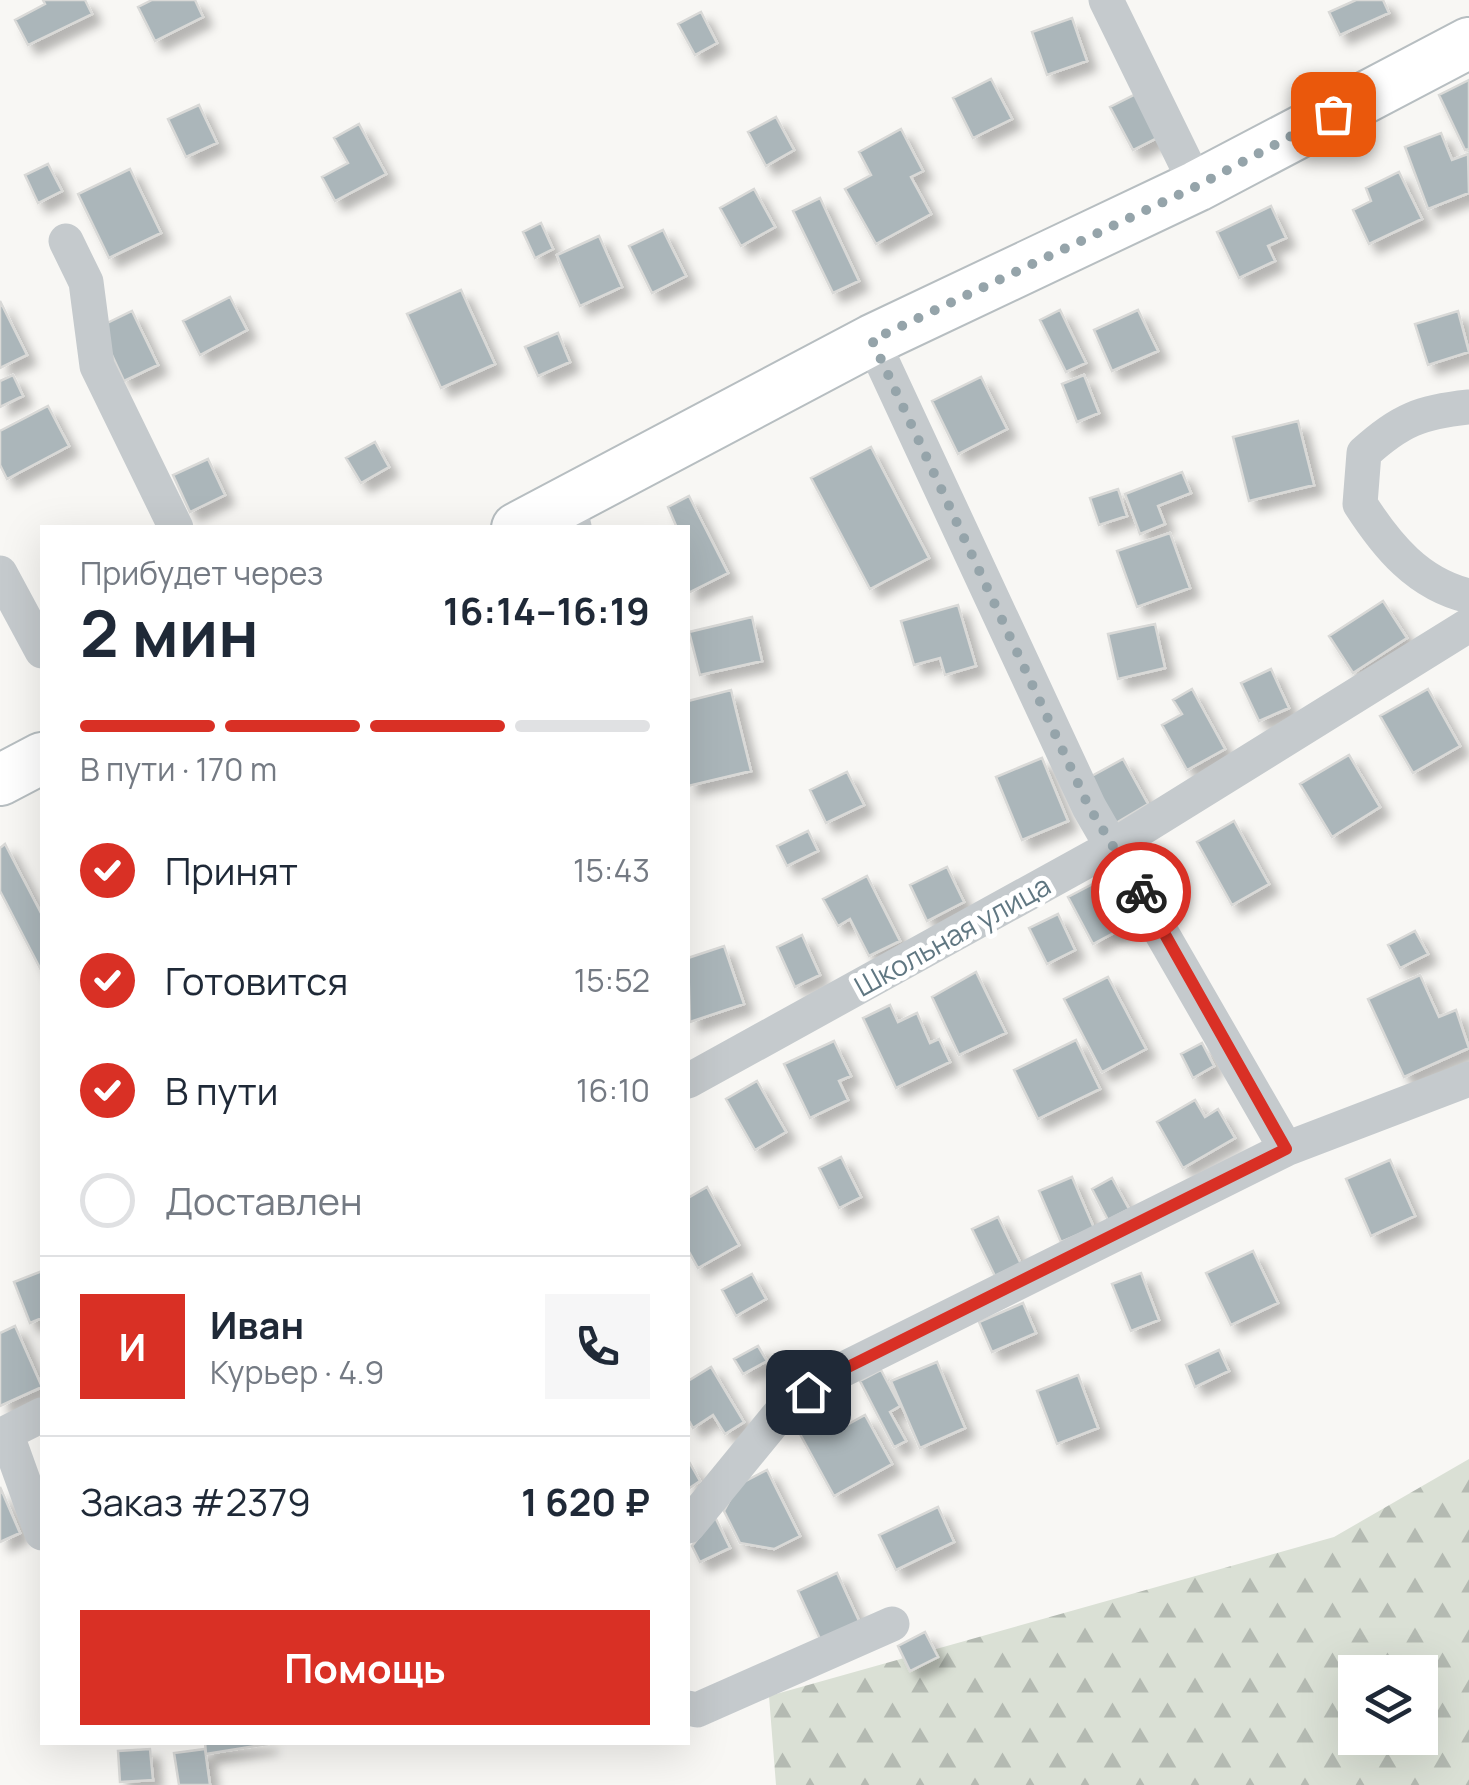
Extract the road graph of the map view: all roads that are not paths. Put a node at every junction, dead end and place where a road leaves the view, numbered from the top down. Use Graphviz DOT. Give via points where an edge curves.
graph roads {
  1 [pos="1106,0"];
  2 [pos="1469,42"];
  3 [pos="1197,186"];
  4 [pos="66,240"];
  5 [pos="872,340"];
  6 [pos="1469,407"];
  7 [pos="579,513"];
  8 [pos="175,525"];
  9 [pos="529,525"];
  10 [pos="0,573"];
  11 [pos="1469,596"];
  12 [pos="1469,625"];
  13 [pos="40,646"];
  14 [pos="40,759"];
  15 [pos="0,780"];
  16 [pos="1110,848"];
  17 [pos="690,1080"];
  18 [pos="1469,1080"];
  19 [pos="1286,1149"];
  20 [pos="40,1416"];
  21 [pos="3,1434"];
  22 [pos="690,1524"];
  23 [pos="40,1528"];
  24 [pos="892,1624"];
  25 [pos="690,1708"];
  1 -- 3 [label="street"];
  2 -- 3 [label="street"];
  3 -- 5 [label="street"];
  4 -- 8 [label="street" via="86,282 97,366"];
  5 -- 7 [label="street"];
  5 -- 16 [label="street"];
  6 -- 11 [label="street" via="1426,411 1390,429 1364,453 1360,504 1398,558 1450,592"];
  7 -- 9 [label="street"];
  10 -- 13 [label="street"];
  12 -- 16 [label="street, Школьная улица"];
  14 -- 15 [label="street"];
  16 -- 17 [label="street, Школьная улица"];
  16 -- 19 [label="street" via="1134,878"];
  18 -- 19 [label="street"];
  19 -- 22 [label="street" via="834,1374 783,1410"];
  20 -- 21 [label="street"];
  21 -- 23 [label="street"];
  24 -- 25 [label="street"];
}
